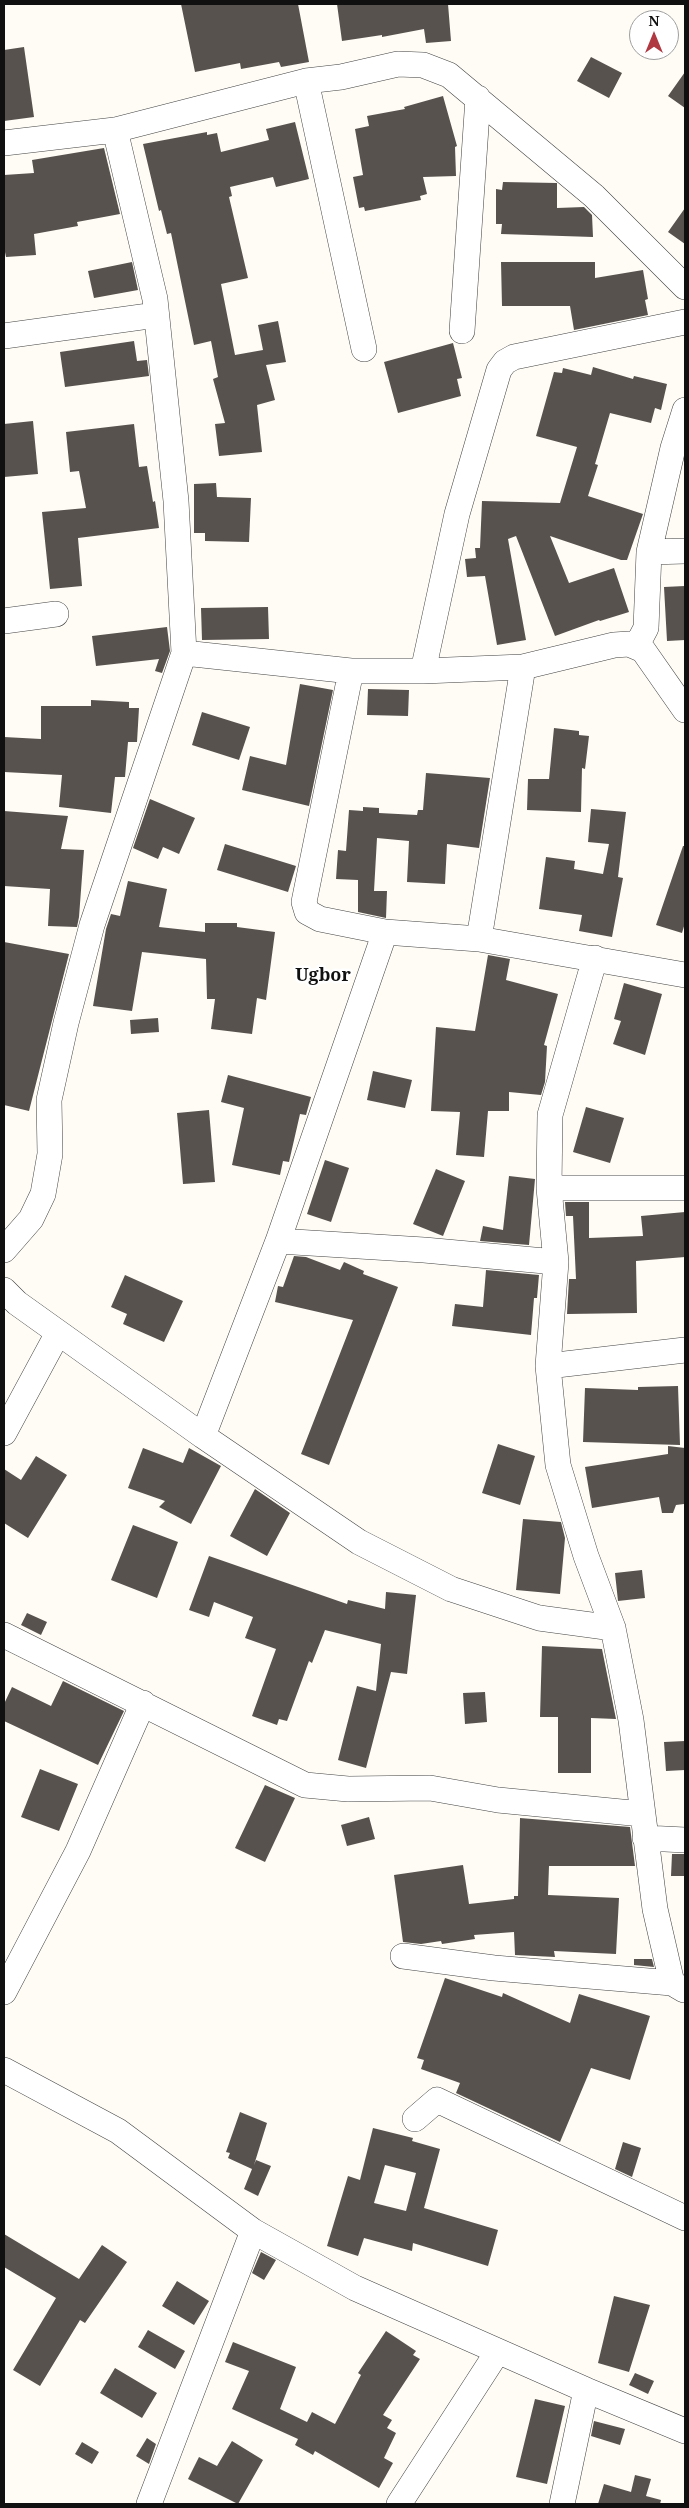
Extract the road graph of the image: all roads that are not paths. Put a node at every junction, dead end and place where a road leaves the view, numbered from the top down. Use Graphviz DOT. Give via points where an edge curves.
graph roads {
  1 [pos="306,81"];
  2 [pos="478,98"];
  3 [pos="115,130"];
  4 [pos="4,143"];
  5 [pos="685,287"];
  6 [pos="156,315"];
  7 [pos="685,322"];
  8 [pos="462,331"];
  9 [pos="4,336"];
  10 [pos="364,349"];
  11 [pos="685,410"];
  12 [pos="685,551"];
  13 [pos="648,552"];
  14 [pos="56,614"];
  15 [pos="4,622"];
  16 [pos="637,646"];
  17 [pos="184,653"];
  18 [pos="523,667"];
  19 [pos="351,670"];
  20 [pos="423,671"];
  21 [pos="685,710"];
  22 [pos="385,932"];
  23 [pos="479,939"];
  24 [pos="595,958"];
  25 [pos="685,974"];
  26 [pos="548,1188"];
  27 [pos="685,1188"];
  28 [pos="278,1242"];
  29 [pos="4,1250"];
  30 [pos="556,1262"];
  31 [pos="4,1290"];
  32 [pos="58,1333"];
  33 [pos="685,1350"];
  34 [pos="548,1366"];
  35 [pos="4,1433"];
  36 [pos="203,1436"];
  37 [pos="613,1628"];
  38 [pos="4,1635"];
  39 [pos="143,1704"];
  40 [pos="644,1826"];
  41 [pos="685,1840"];
  42 [pos="403,1956"];
  43 [pos="679,1987"];
  44 [pos="4,1992"];
  45 [pos="4,2070"];
  46 [pos="414,2119"];
  47 [pos="685,2218"];
  48 [pos="253,2231"];
  49 [pos="498,2351"];
  50 [pos="586,2390"];
  51 [pos="685,2432"];
  52 [pos="149,2504"];
  53 [pos="399,2504"];
  54 [pos="562,2504"];
  1 -- 2 [label="street" via="398,64 423,65 450,75"];
  1 -- 3 [label="street"];
  1 -- 10 [label="street"];
  2 -- 5 [label="street" via="594,196"];
  2 -- 8 [label="street"];
  3 -- 4 [label="street"];
  3 -- 6 [label="street"];
  6 -- 9 [label="street"];
  6 -- 17 [label="street" via="176,501"];
  7 -- 20 [label="street" via="514,357 505,362 499,370 457,514"];
  11 -- 13 [label="street"];
  12 -- 13 [label="street"];
  13 -- 16 [label="street" via="646,628"];
  14 -- 15 [label="street"];
  16 -- 18 [label="street" via="614,645"];
  16 -- 21 [label="street" via="644,650"];
  17 -- 19 [label="street"];
  17 -- 29 [label="street" via="92,925 66,1023 49,1100 50,1154 43,1194 31,1219"];
  18 -- 20 [label="street"];
  18 -- 23 [label="street"];
  19 -- 20 [label="street"];
  19 -- 22 [label="street" via="304,902 307,912 320,919"];
  22 -- 23 [label="street"];
  22 -- 28 [label="street"];
  23 -- 24 [label="street"];
  24 -- 25 [label="street"];
  24 -- 26 [label="street" via="550,1115"];
  26 -- 27 [label="street"];
  26 -- 30 [label="street"];
  28 -- 30 [label="street"];
  28 -- 36 [label="street"];
  30 -- 34 [label="street"];
  31 -- 32 [label="street" via="17,1304"];
  32 -- 35 [label="street"];
  32 -- 36 [label="street"];
  33 -- 34 [label="street"];
  34 -- 37 [label="street" via="558,1465 586,1556"];
  36 -- 37 [label="street" via="359,1542 451,1589 539,1618"];
  37 -- 40 [label="street" via="631,1720"];
  38 -- 39 [label="street"];
  39 -- 40 [label="street" via="305,1785 348,1789 430,1788"];
  39 -- 44 [label="street" via="78,1850"];
  40 -- 41 [label="street"];
  40 -- 43 [label="street" via="655,1909"];
  42 -- 43 [label="street"];
  45 -- 48 [label="street" via="118,2131"];
  46 -- 47 [label="street" via="437,2100"];
  48 -- 49 [label="street" via="355,2288"];
  48 -- 52 [label="street"];
  49 -- 50 [label="street"];
  49 -- 53 [label="street"];
  50 -- 51 [label="street"];
  50 -- 54 [label="street"];
}
